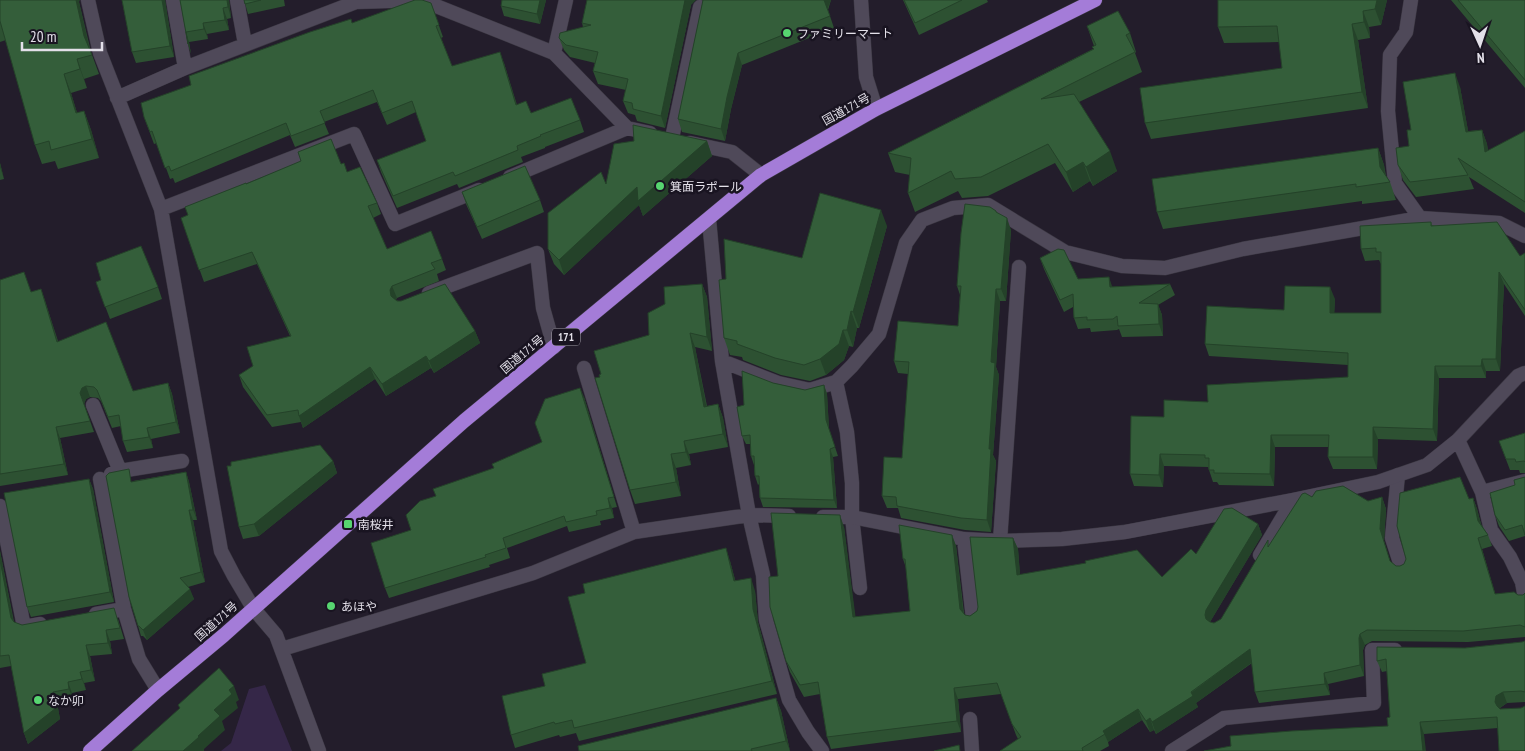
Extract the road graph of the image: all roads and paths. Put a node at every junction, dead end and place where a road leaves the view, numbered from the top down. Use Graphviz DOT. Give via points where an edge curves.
graph roads {
  1 [pos="88,0"];
  2 [pos="173,0"];
  3 [pos="238,0"];
  4 [pos="566,0"];
  5 [pos="861,0"];
  6 [pos="1095,0"];
  7 [pos="1411,0"];
  8 [pos="356,1"];
  9 [pos="700,7"];
  10 [pos="245,44"];
  11 [pos="554,53"];
  12 [pos="185,68"];
  13 [pos="117,98"];
  14 [pos="876,109"];
  15 [pos="627,128"];
  16 [pos="672,138"];
  17 [pos="762,175"];
  18 [pos="161,209"];
  19 [pos="1420,218"];
  20 [pos="709,219"];
  21 [pos="1525,236"];
  22 [pos="1019,267"];
  23 [pos="420,297"];
  24 [pos="554,347"];
  25 [pos="722,361"];
  26 [pos="584,368"];
  27 [pos="1525,373"];
  28 [pos="836,382"];
  29 [pos="94,405"];
  30 [pos="1458,440"];
  31 [pos="182,461"];
  32 [pos="120,471"];
  33 [pos="1398,475"];
  34 [pos="1525,481"];
  35 [pos="1482,492"];
  36 [pos="1293,500"];
  37 [pos="0,506"];
  38 [pos="749,515"];
  39 [pos="852,517"];
  40 [pos="634,532"];
  41 [pos="964,539"];
  42 [pos="1000,541"];
  43 [pos="1253,567"];
  44 [pos="1402,569"];
  45 [pos="1523,582"];
  46 [pos="860,588"];
  47 [pos="1525,598"];
  48 [pos="253,608"];
  49 [pos="124,609"];
  50 [pos="79,617"];
  51 [pos="973,618"];
  52 [pos="52,622"];
  53 [pos="282,648"];
  54 [pos="1410,650"];
  55 [pos="158,690"];
  56 [pos="970,719"];
  57 [pos="90,751"];
  58 [pos="319,751"];
  59 [pos="822,751"];
  60 [pos="972,751"];
  61 [pos="1172,751"];
  1 -- 13 [label="street" via="100,53"];
  2 -- 12 [label="street"];
  3 -- 10 [label="street"];
  4 -- 11 [label="street"];
  5 -- 14 [label="street" via="866,77"];
  6 -- 14 [label="highway, 国道171号 / 171"];
  7 -- 19 [label="street" via="1406,32 1390,55 1388,111 1395,183"];
  8 -- 10 [label="street"];
  8 -- 11 [label="street" via="421,0"];
  9 -- 16 [label="street"];
  10 -- 12 [label="street"];
  11 -- 15 [label="street"];
  12 -- 13 [label="street"];
  13 -- 18 [label="street"];
  14 -- 17 [label="highway, 国道171号 / 171"];
  15 -- 16 [label="street"];
  15 -- 18 [label="street" via="396,224 354,134"];
  16 -- 17 [label="street" via="732,152"];
  17 -- 20 [label="highway, 国道171号 / 171"];
  18 -- 48 [label="street" via="221,551"];
  19 -- 21 [label="street" via="1499,223"];
  19 -- 28 [label="street" via="1243,249 1165,268 1122,266 1064,252 988,205 953,208 922,220 906,243 879,334"];
  20 -- 24 [label="highway, 国道171号 / 171"];
  20 -- 25 [label="street"];
  22 -- 42 [label="street"];
  23 -- 24 [label="street" via="537,253 543,308"];
  24 -- 48 [label="highway, 国道171号 / 171" via="464,421"];
  25 -- 28 [label="street" via="778,383 810,390"];
  25 -- 38 [label="street"];
  26 -- 40 [label="street"];
  27 -- 30 [label="street" via="1518,376"];
  28 -- 39 [label="street" via="847,432"];
  29 -- 32 [label="street"];
  30 -- 33 [label="street" via="1427,466"];
  30 -- 35 [label="street"];
  31 -- 32 [label="street"];
  32 -- 49 [label="street" via="95,479"];
  33 -- 36 [label="street"];
  33 -- 44 [label="street" via="1392,538"];
  34 -- 35 [label="street"];
  35 -- 45 [label="street" via="1491,530"];
  36 -- 42 [label="street" via="1125,532"];
  36 -- 43 [label="street"];
  37 -- 52 [label="street" via="24,627"];
  38 -- 39 [label="street"];
  38 -- 40 [label="street"];
  38 -- 59 [label="street" via="763,575 766,620 784,701"];
  39 -- 41 [label="street"];
  39 -- 46 [label="street"];
  40 -- 53 [label="street" via="533,573"];
  41 -- 42 [label="street"];
  41 -- 51 [label="street"];
  45 -- 47 [label="street"];
  48 -- 53 [label="street" via="276,635"];
  48 -- 55 [label="highway, 国道171号 / 171"];
  49 -- 50 [label="street"];
  49 -- 55 [label="street" via="139,659"];
  53 -- 58 [label="street"];
  54 -- 61 [label="street" via="1372,650 1374,703 1224,718"];
  55 -- 57 [label="highway, 国道171号 / 171"];
  56 -- 60 [label="street"];
}
